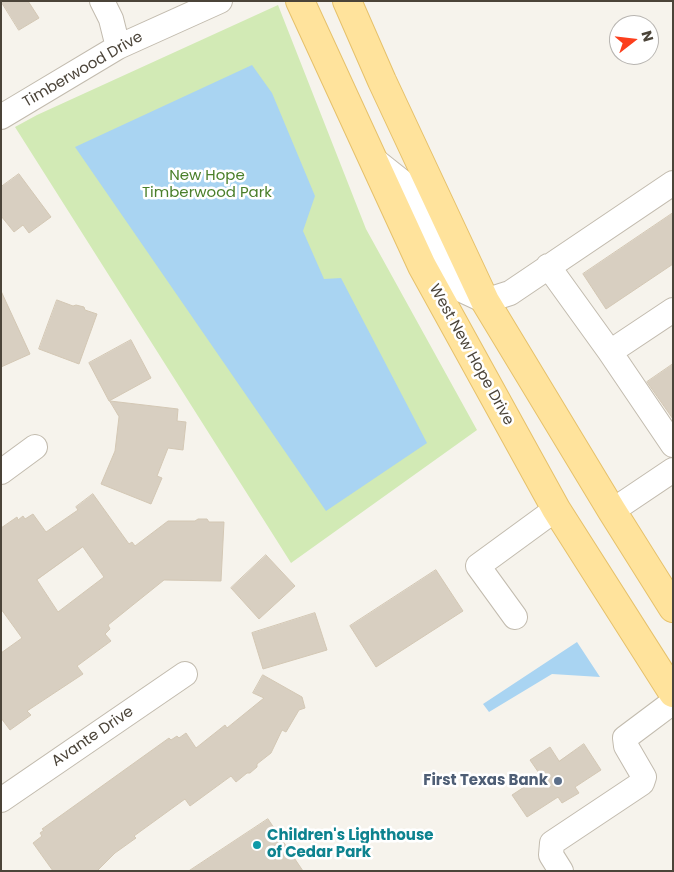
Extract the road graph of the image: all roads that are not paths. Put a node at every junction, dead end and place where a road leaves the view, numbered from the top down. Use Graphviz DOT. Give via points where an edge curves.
graph roads {
  1 [pos="102,1"];
  2 [pos="220,1"];
  3 [pos="300,1"];
  4 [pos="347,1"];
  5 [pos="118,47"];
  6 [pos="1,117"];
  7 [pos="372,158"];
  8 [pos="673,182"];
  9 [pos="548,266"];
  10 [pos="485,301"];
  11 [pos="673,310"];
  12 [pos="610,352"];
  13 [pos="673,445"];
  14 [pos="35,447"];
  15 [pos="673,470"];
  16 [pos="1,472"];
  17 [pos="556,509"];
  18 [pos="612,511"];
  19 [pos="673,608"];
  20 [pos="515,617"];
  21 [pos="185,674"];
  22 [pos="673,693"];
  23 [pos="673,702"];
  24 [pos="1,800"];
  25 [pos="561,871"];
  1 -- 5 [label="street" via="111,19"];
  2 -- 5 [label="street, Timberwood Drive"];
  3 -- 7 [label="main road, West New Hope Drive"];
  4 -- 10 [label="main road"];
  5 -- 6 [label="street, Timberwood Drive"];
  7 -- 10 [label="street" via="401,181 455,287"];
  7 -- 17 [label="main road, West New Hope Drive" via="422,266"];
  8 -- 9 [label="street"];
  9 -- 10 [label="street" via="510,293"];
  9 -- 12 [label="street"];
  10 -- 18 [label="main road"];
  11 -- 12 [label="street"];
  12 -- 13 [label="street"];
  14 -- 16 [label="street"];
  15 -- 18 [label="street"];
  17 -- 20 [label="street" via="478,566"];
  17 -- 22 [label="main road, West New Hope Drive"];
  18 -- 19 [label="main road"];
  21 -- 24 [label="street, Avante Drive"];
  23 -- 25 [label="street" via="625,738 626,746 644,777 642,783 552,843 551,855"];
}
